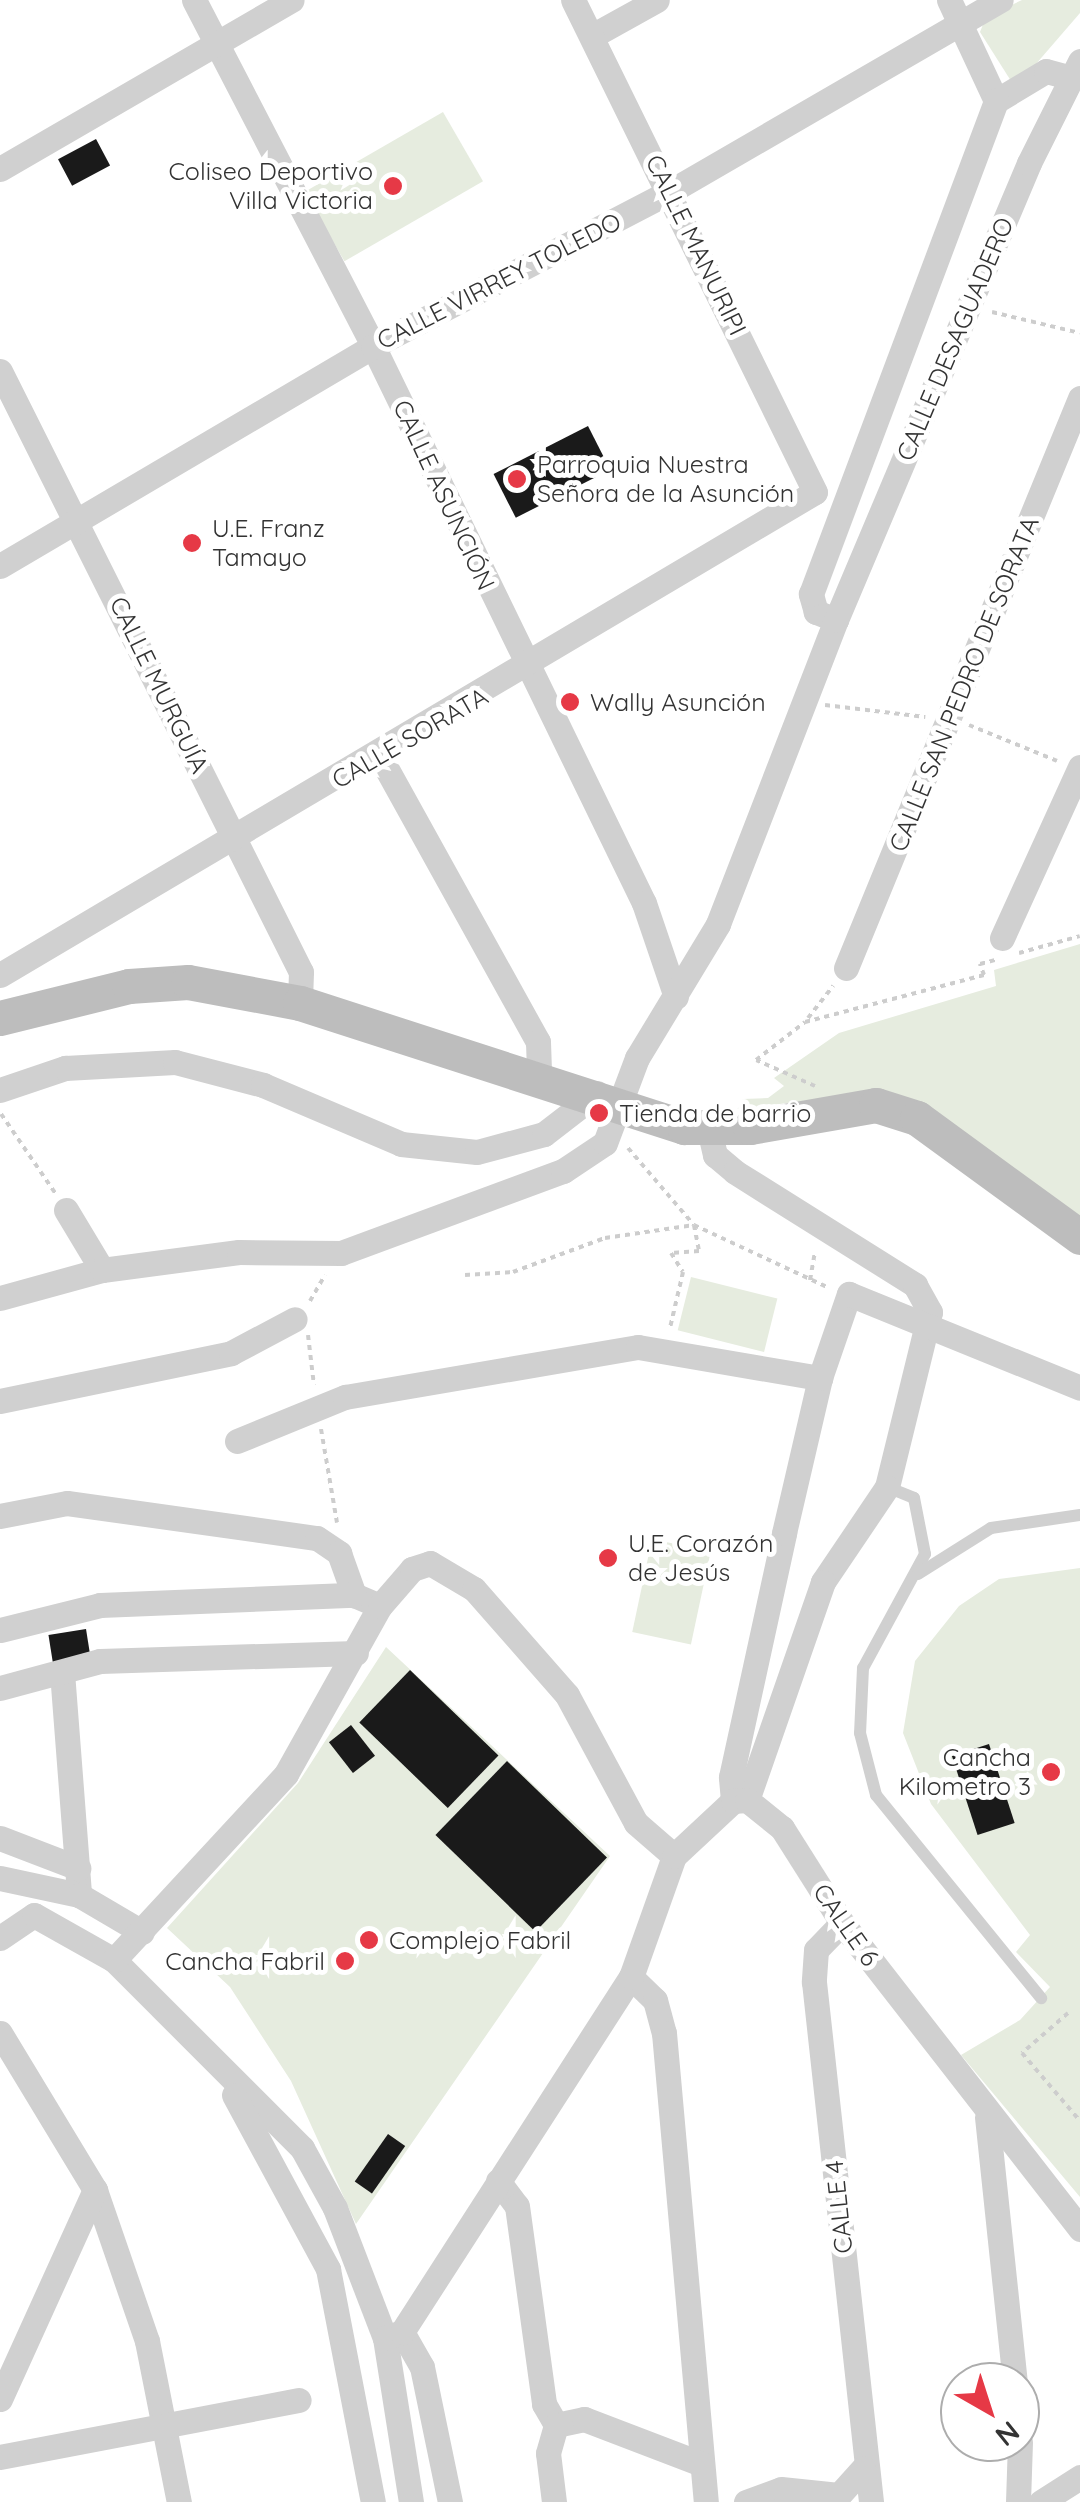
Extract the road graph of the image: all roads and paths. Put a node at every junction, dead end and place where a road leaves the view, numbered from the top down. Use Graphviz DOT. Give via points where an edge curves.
graph roads {
  1 [pos="194,0"];
  2 [pos="292,0"];
  3 [pos="574,0"];
  4 [pos="657,0"];
  5 [pos="1001,0"];
  6 [pos="954,10"];
  7 [pos="592,36"];
  8 [pos="215,43"];
  9 [pos="1075,69"];
  10 [pos="996,100"];
  11 [pos="0,169"];
  12 [pos="671,192"];
  13 [pos="968,306"];
  14 [pos="1080,333"];
  15 [pos="373,346"];
  16 [pos="0,371"];
  17 [pos="1080,398"];
  18 [pos="815,492"];
  19 [pos="77,518"];
  20 [pos="0,566"];
  21 [pos="836,620"];
  22 [pos="527,669"];
  23 [pos="379,756"];
  24 [pos="1080,767"];
  25 [pos="236,840"];
  26 [pos="1080,936"];
  27 [pos="1002,938"];
  28 [pos="846,968"];
  29 [pos="0,975"];
  30 [pos="676,996"];
  31 [pos="300,1003"];
  32 [pos="0,1018"];
  33 [pos="805,1022"];
  34 [pos="540,1074"];
  35 [pos="0,1090"];
  36 [pos="612,1108"];
  37 [pos="821,1110"];
  38 [pos="0,1112"];
  39 [pos="708,1128"];
  40 [pos="66,1210"];
  41 [pos="694,1225"];
  42 [pos="1080,1237"];
  43 [pos="102,1270"];
  44 [pos="465,1274"];
  45 [pos="849,1294"];
  46 [pos="0,1298"];
  47 [pos="295,1318"];
  48 [pos="927,1326"];
  49 [pos="663,1352"];
  50 [pos="820,1378"];
  51 [pos="1080,1388"];
  52 [pos="0,1401"];
  53 [pos="316,1406"];
  54 [pos="237,1441"];
  55 [pos="887,1487"];
  56 [pos="1080,1515"];
  57 [pos="0,1516"];
  58 [pos="340,1553"];
  59 [pos="918,1574"];
  60 [pos="354,1595"];
  61 [pos="380,1606"];
  62 [pos="0,1630"];
  63 [pos="356,1653"];
  64 [pos="62,1672"];
  65 [pos="0,1688"];
  66 [pos="740,1800"];
  67 [pos="0,1838"];
  68 [pos="674,1856"];
  69 [pos="78,1868"];
  70 [pos="0,1878"];
  71 [pos="80,1894"];
  72 [pos="842,1923"];
  73 [pos="142,1932"];
  74 [pos="0,1938"];
  75 [pos="114,1960"];
  76 [pos="631,1977"];
  77 [pos="1041,1998"];
  78 [pos="1068,2013"];
  79 [pos="0,2034"];
  80 [pos="211,2056"];
  81 [pos="986,2117"];
  82 [pos="1080,2120"];
  83 [pos="498,2181"];
  84 [pos="95,2190"];
  85 [pos="1080,2229"];
  86 [pos="393,2335"];
  87 [pos="1013,2362"];
  88 [pos="0,2399"];
  89 [pos="299,2400"];
  90 [pos="162,2425"];
  91 [pos="556,2425"];
  92 [pos="0,2457"];
  93 [pos="1019,2462"];
  94 [pos="702,2464"];
  95 [pos="863,2468"];
  96 [pos="1080,2477"];
  97 [pos="172,2494"];
  98 [pos="709,2498"];
  99 [pos="373,2502"];
  100 [pos="411,2502"];
  101 [pos="450,2502"];
  102 [pos="554,2502"];
  103 [pos="746,2502"];
  104 [pos="871,2502"];
  105 [pos="1018,2502"];
  106 [pos="1041,2502"];
  1 -- 8 [label="street, CALLE ASUNCIÓN"];
  2 -- 8 [label="street"];
  3 -- 7 [label="street, CALLE MANURIPI"];
  4 -- 7 [label="street"];
  5 -- 6 [label="street, CALLE VIRREY TOLEDO"];
  6 -- 10 [label="street"];
  6 -- 12 [label="street, CALLE VIRREY TOLEDO"];
  7 -- 12 [label="street, CALLE MANURIPI"];
  8 -- 11 [label="street"];
  8 -- 15 [label="street, CALLE ASUNCIÓN"];
  9 -- 10 [label="street" via="1046,71"];
  9 -- 13 [label="street, CALLE DESAGUADERO"];
  10 -- 21 [label="street, CALLE DESAGUADERO" via="812,594 816,612"];
  12 -- 15 [label="street, CALLE VIRREY TOLEDO"];
  12 -- 18 [label="street, CALLE MANURIPI"];
  13 -- 14 [label="path"];
  13 -- 21 [label="street, CALLE DESAGUADERO"];
  15 -- 19 [label="street, CALLE VIRREY TOLEDO"];
  15 -- 22 [label="street, CALLE ASUNCIÓN"];
  16 -- 19 [label="street, CALLE MURGUÍA"];
  17 -- 28 [label="street, CALLE SAN PEDRO DE SORATA"];
  18 -- 22 [label="street, CALLE SORATA"];
  19 -- 20 [label="street, CALLE VIRREY TOLEDO"];
  19 -- 25 [label="street, CALLE MURGUÍA"];
  21 -- 30 [label="street, CALLE DESAGUADERO" via="718,924"];
  22 -- 23 [label="street, CALLE SORATA"];
  22 -- 30 [label="street, CALLE ASUNCIÓN" via="644,903"];
  23 -- 25 [label="street, CALLE SORATA"];
  23 -- 34 [label="street" via="538,1042"];
  24 -- 27 [label="street"];
  25 -- 29 [label="street, CALLE SORATA"];
  25 -- 31 [label="street, CALLE MURGUÍA" via="301,972"];
  26 -- 33 [label="path" via="980,964 984,974"];
  28 -- 33 [label="path"];
  30 -- 36 [label="street, CALLE DESAGUADERO"];
  31 -- 32 [label="street" via="174,982"];
  31 -- 34 [label="street"];
  33 -- 37 [label="path" via="756,1060 760,1068 812,1078"];
  34 -- 36 [label="street"];
  35 -- 36 [label="street" via="65,1068 175,1062 263,1086 401,1144 477,1152"];
  36 -- 39 [label="street"];
  36 -- 41 [label="path"];
  36 -- 43 [label="street" via="563,1171 341,1252 238,1252"];
  37 -- 39 [label="street"];
  37 -- 42 [label="street" via="876,1105 917,1118"];
  38 -- 40 [label="path"];
  39 -- 48 [label="street" via="716,1155 735,1172 915,1285 930,1312"];
  40 -- 43 [label="street"];
  41 -- 44 [label="path" via="605,1238 512,1272"];
  41 -- 45 [label="path" via="755,1247 800,1280"];
  41 -- 49 [label="path" via="699,1251 671,1254 683,1272"];
  43 -- 46 [label="street"];
  45 -- 48 [label="street"];
  45 -- 50 [label="street"];
  47 -- 52 [label="street" via="231,1352"];
  48 -- 51 [label="street"];
  48 -- 55 [label="street"];
  49 -- 50 [label="street"];
  49 -- 53 [label="street" via="638,1348"];
  50 -- 66 [label="street" via="730,1777"];
  53 -- 54 [label="street"];
  53 -- 58 [label="path"];
  55 -- 59 [label="lane" via="914,1498 924,1522"];
  55 -- 66 [label="street" via="823,1582"];
  56 -- 59 [label="lane" via="991,1528"];
  57 -- 58 [label="street" via="66,1503 102,1506 285,1530 331,1542"];
  58 -- 60 [label="street"];
  59 -- 77 [label="lane" via="863,1668 860,1733 876,1794"];
  60 -- 61 [label="street"];
  60 -- 62 [label="street" via="100,1605"];
  61 -- 63 [label="street"];
  61 -- 68 [label="street" via="412,1569 444,1565 567,1695 636,1823"];
  63 -- 64 [label="street" via="160,1657"];
  63 -- 73 [label="street" via="286,1774"];
  64 -- 65 [label="street"];
  64 -- 69 [label="street"];
  66 -- 68 [label="street"];
  66 -- 72 [label="street, CALLE 6" via="782,1828"];
  67 -- 69 [label="street"];
  68 -- 76 [label="street"];
  69 -- 71 [label="street"];
  70 -- 71 [label="street"];
  71 -- 73 [label="street"];
  72 -- 81 [label="street, CALLE 6"];
  72 -- 95 [label="street, CALLE 4" via="816,1950 814,1982"];
  73 -- 75 [label="street"];
  74 -- 75 [label="street" via="34,1915"];
  75 -- 80 [label="street"];
  76 -- 83 [label="street"];
  76 -- 94 [label="street" via="655,2000 664,2034"];
  78 -- 82 [label="path" via="1022,2053"];
  79 -- 84 [label="street"];
  80 -- 86 [label="street" via="302,2148"];
  80 -- 99 [label="street" via="328,2269"];
  81 -- 85 [label="street, CALLE 6"];
  81 -- 87 [label="street"];
  83 -- 86 [label="street"];
  83 -- 91 [label="street" via="518,2206 544,2404"];
  84 -- 88 [label="street"];
  84 -- 90 [label="street" via="147,2341"];
  86 -- 100 [label="street"];
  86 -- 101 [label="street" via="422,2367"];
  89 -- 90 [label="street"];
  90 -- 92 [label="street"];
  90 -- 97 [label="street"];
  91 -- 94 [label="street" via="584,2420"];
  91 -- 102 [label="street" via="548,2452"];
  93 -- 105 [label="street"];
  94 -- 98 [label="street"];
  95 -- 103 [label="street" via="839,2495 781,2489"];
  95 -- 104 [label="street, CALLE 4"];
  96 -- 106 [label="street"];
}
